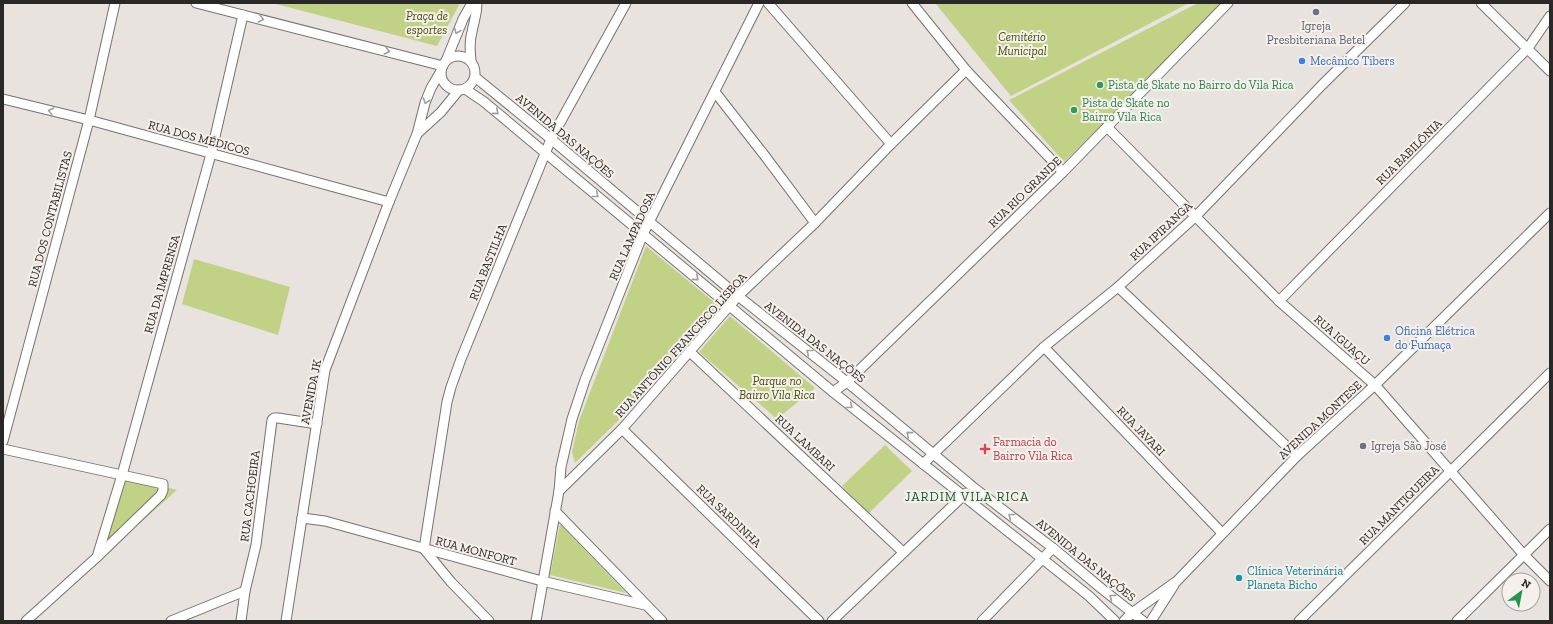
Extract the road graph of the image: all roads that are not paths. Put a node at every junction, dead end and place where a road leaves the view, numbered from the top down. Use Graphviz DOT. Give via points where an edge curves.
graph roads {
  1 [pos="115,3"];
  2 [pos="196,3"];
  3 [pos="472,3"];
  4 [pos="477,3"];
  5 [pos="626,3"];
  6 [pos="760,3"];
  7 [pos="768,3"];
  8 [pos="912,3"];
  9 [pos="1228,3"];
  10 [pos="1405,3"];
  11 [pos="1481,3"];
  12 [pos="242,15"];
  13 [pos="1550,16"];
  14 [pos="1528,48"];
  15 [pos="471,62"];
  16 [pos="443,66"];
  17 [pos="966,70"];
  18 [pos="1550,71"];
  19 [pos="475,77"];
  20 [pos="462,89"];
  21 [pos="716,92"];
  22 [pos="3,99"];
  23 [pos="89,120"];
  24 [pos="1107,127"];
  25 [pos="417,134"];
  26 [pos="551,139"];
  27 [pos="891,144"];
  28 [pos="545,153"];
  29 [pos="211,154"];
  30 [pos="1063,172"];
  31 [pos="389,202"];
  32 [pos="1550,213"];
  33 [pos="1196,216"];
  34 [pos="649,222"];
  35 [pos="815,223"];
  36 [pos="643,234"];
  37 [pos="1118,287"];
  38 [pos="738,296"];
  39 [pos="1279,301"];
  40 [pos="730,305"];
  41 [pos="1044,347"];
  42 [pos="690,352"];
  43 [pos="1550,373"];
  44 [pos="847,382"];
  45 [pos="1375,385"];
  46 [pos="833,392"];
  47 [pos="317,424"];
  48 [pos="622,429"];
  49 [pos="3,441"];
  50 [pos="3,449"];
  51 [pos="934,455"];
  52 [pos="1297,456"];
  53 [pos="923,464"];
  54 [pos="1450,472"];
  55 [pos="122,476"];
  56 [pos="973,487"];
  57 [pos="559,491"];
  58 [pos="963,496"];
  59 [pos="556,511"];
  60 [pos="302,518"];
  61 [pos="1550,529"];
  62 [pos="1222,533"];
  63 [pos="1053,548"];
  64 [pos="424,549"];
  65 [pos="903,552"];
  66 [pos="1524,555"];
  67 [pos="96,557"];
  68 [pos="1043,559"];
  69 [pos="542,581"];
  70 [pos="1177,581"];
  71 [pos="1550,581"];
  72 [pos="245,591"];
  73 [pos="645,605"];
  74 [pos="1132,613"];
  75 [pos="26,621"];
  76 [pos="171,621"];
  77 [pos="241,621"];
  78 [pos="286,621"];
  79 [pos="490,621"];
  80 [pos="536,621"];
  81 [pos="662,621"];
  82 [pos="819,621"];
  83 [pos="832,621"];
  84 [pos="982,621"];
  85 [pos="1115,621"];
  86 [pos="1124,621"];
  87 [pos="1143,621"];
  88 [pos="1151,621"];
  89 [pos="1299,621"];
  90 [pos="1457,621"];
  1 -- 23 [label="street, RUA DOS CONTABILISTAS"];
  2 -- 12 [label="street"];
  3 -- 16 [label="street, AVENIDA JK, one-way" via="462,19"];
  4 -- 15 [label="street" via="471,32"];
  5 -- 26 [label="street, RUA BASTILHA"];
  6 -- 21 [label="street, RUA LAMPADOSA"];
  7 -- 27 [label="street"];
  8 -- 17 [label="street"];
  9 -- 24 [label="street, RUA RIO GRANDE"];
  10 -- 33 [label="street, RUA IPIRANGA"];
  11 -- 14 [label="street"];
  12 -- 16 [label="street, one-way"];
  12 -- 29 [label="street, RUA DA IMPRENSA"];
  13 -- 14 [label="street, RUA BABILÔNIA"];
  14 -- 18 [label="street"];
  14 -- 39 [label="street, RUA BABILÔNIA"];
  15 -- 16 [label="street" via="467,58 456,56"];
  15 -- 19 [label="street"];
  16 -- 20 [label="street" via="444,82 453,89"];
  16 -- 25 [label="street, AVENIDA JK, one-way" via="425,103"];
  17 -- 27 [label="street, RUA ANTÔNIO FRANCISCO LISBOA"];
  17 -- 30 [label="street"];
  19 -- 20 [label="street" via="473,82"];
  19 -- 26 [label="street, AVENIDA DAS NAÇÕES"];
  20 -- 25 [label="street, AVENIDA JK"];
  20 -- 28 [label="street, AVENIDA DAS NAÇÕES, one-way" via="483,101"];
  21 -- 34 [label="street, RUA LAMPADOSA"];
  21 -- 35 [label="street"];
  23 -- 22 [label="street, RUA DOS MÉDICOS, one-way"];
  23 -- 29 [label="street, RUA DOS MÉDICOS"];
  23 -- 49 [label="street, RUA DOS CONTABILISTAS"];
  24 -- 30 [label="street, RUA RIO GRANDE"];
  24 -- 33 [label="street, RUA IGUAÇU"];
  25 -- 31 [label="street, AVENIDA JK"];
  26 -- 28 [label="street, RUA BASTILHA"];
  26 -- 34 [label="street, AVENIDA DAS NAÇÕES"];
  27 -- 35 [label="street, RUA ANTÔNIO FRANCISCO LISBOA"];
  28 -- 36 [label="street, AVENIDA DAS NAÇÕES, one-way"];
  28 -- 64 [label="street, RUA BASTILHA" via="450,387"];
  29 -- 31 [label="street, RUA DOS MÉDICOS"];
  29 -- 55 [label="street, RUA DA IMPRENSA"];
  30 -- 44 [label="street, RUA RIO GRANDE"];
  31 -- 47 [label="street, AVENIDA JK" via="325,370"];
  32 -- 45 [label="street, AVENIDA MONTESE"];
  33 -- 37 [label="street, RUA IPIRANGA"];
  33 -- 39 [label="street, RUA IGUAÇU"];
  34 -- 36 [label="street, RUA LAMPADOSA"];
  34 -- 38 [label="street, AVENIDA DAS NAÇÕES"];
  35 -- 38 [label="street, RUA ANTÔNIO FRANCISCO LISBOA"];
  36 -- 40 [label="street, AVENIDA DAS NAÇÕES, one-way"];
  36 -- 57 [label="street, RUA LAMPADOSA" via="578,400 561,467"];
  37 -- 41 [label="street, RUA IPIRANGA"];
  37 -- 52 [label="street"];
  38 -- 40 [label="street, RUA ANTÔNIO FRANCISCO LISBOA"];
  44 -- 38 [label="street, AVENIDA DAS NAÇÕES, one-way"];
  39 -- 45 [label="street, RUA IGUAÇU"];
  40 -- 42 [label="street, RUA ANTÔNIO FRANCISCO LISBOA"];
  40 -- 46 [label="street, AVENIDA DAS NAÇÕES"];
  41 -- 51 [label="street, RUA IPIRANGA"];
  41 -- 62 [label="street, RUA JAVARI"];
  42 -- 48 [label="street, RUA ANTÔNIO FRANCISCO LISBOA"];
  42 -- 65 [label="street, RUA LAMBARI"];
  43 -- 54 [label="street, RUA MANTIQUEIRA"];
  44 -- 46 [label="street, RUA RIO GRANDE"];
  51 -- 44 [label="street, AVENIDA DAS NAÇÕES, one-way"];
  45 -- 52 [label="street, AVENIDA MONTESE"];
  45 -- 54 [label="street, RUA IGUAÇU"];
  46 -- 53 [label="street, AVENIDA DAS NAÇÕES, one-way"];
  47 -- 60 [label="street, AVENIDA JK"];
  47 -- 72 [label="street, RUA CACHOEIRA" via="278,418 272,420 256,545"];
  48 -- 57 [label="street, RUA ANTÔNIO FRANCISCO LISBOA"];
  48 -- 82 [label="street, RUA SARDINHA"];
  50 -- 55 [label="street"];
  51 -- 53 [label="street, RUA IPIRANGA"];
  51 -- 56 [label="street, AVENIDA DAS NAÇÕES"];
  52 -- 62 [label="street, AVENIDA MONTESE"];
  53 -- 58 [label="street, AVENIDA DAS NAÇÕES"];
  54 -- 66 [label="street, RUA IGUAÇU"];
  54 -- 89 [label="street, RUA MANTIQUEIRA"];
  55 -- 67 [label="street, RUA DA IMPRENSA"];
  55 -- 67 [label="street" via="163,484 163,490 161,495"];
  56 -- 58 [label="street"];
  63 -- 56 [label="street, AVENIDA DAS NAÇÕES, one-way"];
  57 -- 59 [label="street"];
  58 -- 65 [label="street"];
  58 -- 68 [label="street, AVENIDA DAS NAÇÕES"];
  59 -- 69 [label="street"];
  59 -- 73 [label="street"];
  60 -- 64 [label="street, RUA MONFORT" via="325,521"];
  60 -- 78 [label="street, AVENIDA JK"];
  61 -- 66 [label="street"];
  62 -- 70 [label="street, AVENIDA MONTESE"];
  63 -- 68 [label="street"];
  74 -- 63 [label="street, AVENIDA DAS NAÇÕES, one-way"];
  64 -- 69 [label="street, RUA MONFORT"];
  64 -- 79 [label="street" via="451,582"];
  65 -- 83 [label="street"];
  66 -- 71 [label="street, RUA IGUAÇU"];
  66 -- 90 [label="street"];
  67 -- 75 [label="street"];
  68 -- 84 [label="street"];
  68 -- 85 [label="street, AVENIDA DAS NAÇÕES"];
  69 -- 73 [label="street, RUA MONFORT"];
  69 -- 80 [label="street"];
  70 -- 74 [label="street, AVENIDA MONTESE"];
  70 -- 88 [label="street, AVENIDA MONTESE"];
  72 -- 76 [label="street"];
  72 -- 77 [label="street, RUA CACHOEIRA"];
  73 -- 81 [label="street"];
  74 -- 86 [label="street, AVENIDA MONTESE"];
  74 -- 87 [label="street, AVENIDA DAS NAÇÕES"];
}
